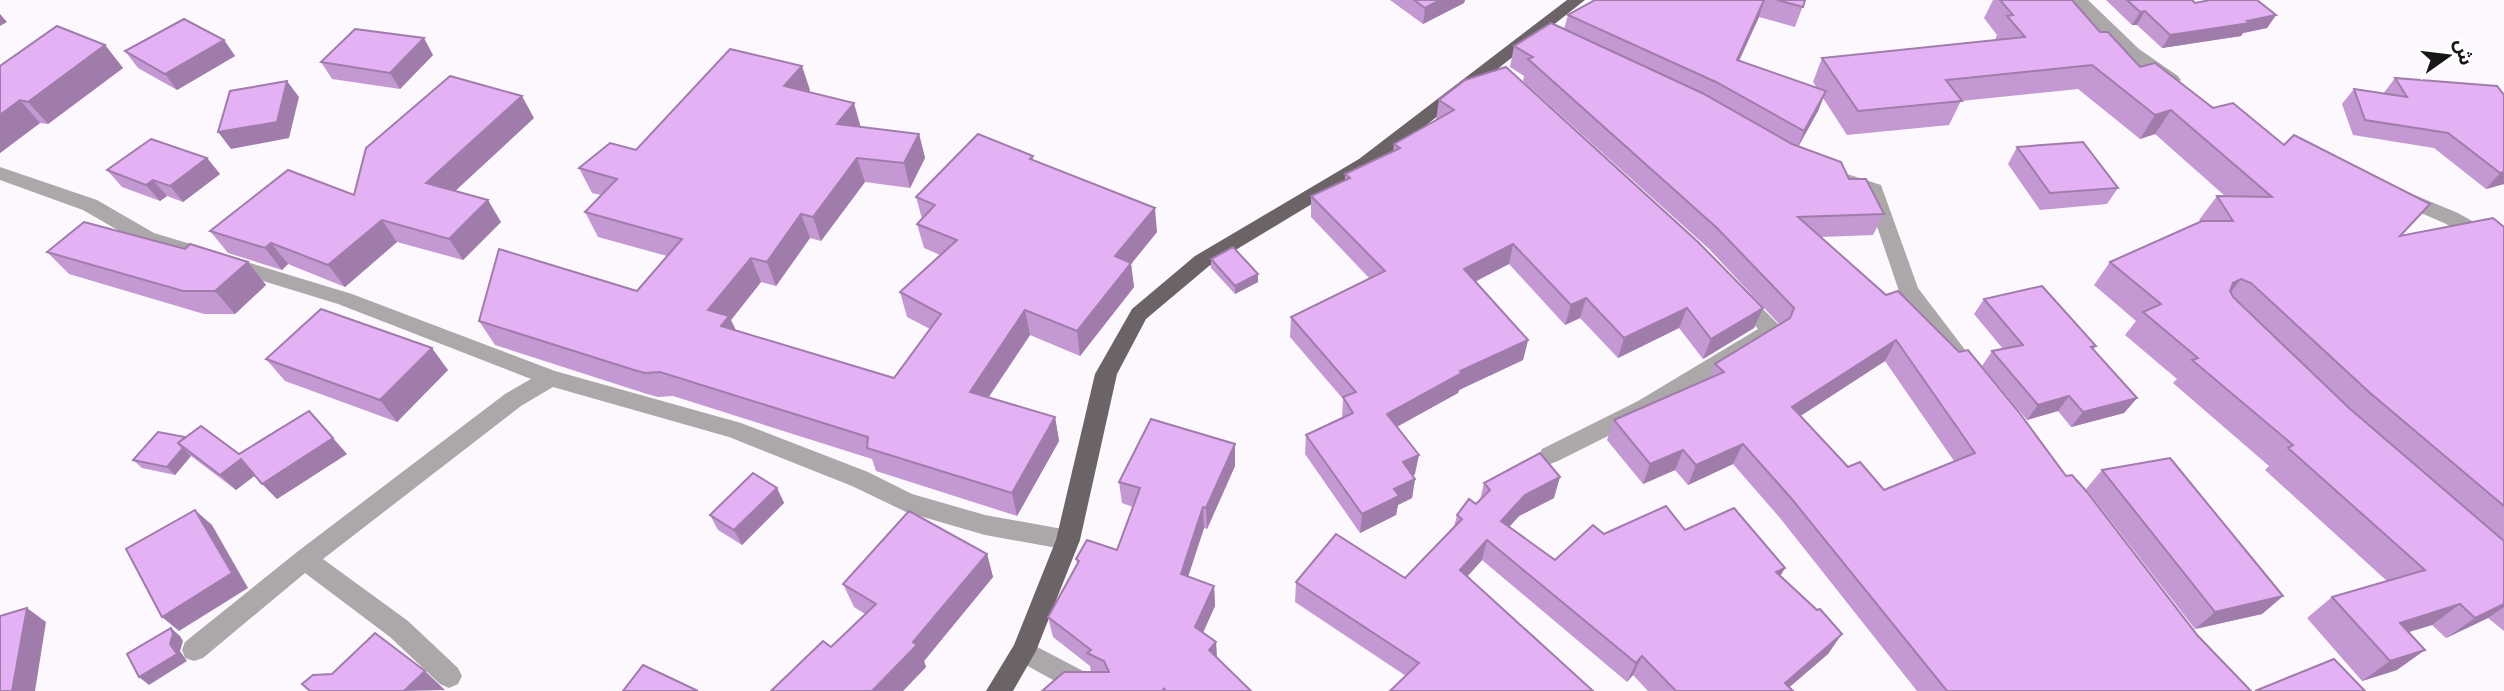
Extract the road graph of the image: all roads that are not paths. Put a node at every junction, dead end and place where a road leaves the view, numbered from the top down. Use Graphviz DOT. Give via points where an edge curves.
graph roads {
  1 [pos="1577,0"];
  2 [pos="2078,0"];
  3 [pos="1537,30"];
  4 [pos="1561,40"];
  5 [pos="1492,65"];
  6 [pos="1511,81"];
  7 [pos="2187,91"];
  8 [pos="1826,172"];
  9 [pos="0,173"];
  10 [pos="2379,187"];
  11 [pos="2504,248"];
  12 [pos="1727,284"];
  13 [pos="551,378"];
  14 [pos="1977,379"];
  15 [pos="1550,455"];
  16 [pos="1068,540"];
  17 [pos="305,559"];
  18 [pos="399,629"];
  19 [pos="380,646"];
  20 [pos="194,650"];
  21 [pos="1024,652"];
  22 [pos="449,676"];
  23 [pos="999,691"];
  24 [pos="1097,691"];
  1 -- 3 [label="main road"];
  2 -- 7 [label="street" via="2133,53"];
  3 -- 4 [label="street"];
  3 -- 5 [label="main road"];
  5 -- 6 [label="street"];
  5 -- 16 [label="main road" via="1366,163 1202,261 1139,314 1106,374"];
  8 -- 14 [label="street" via="1874,190 1909,290"];
  9 -- 13 [label="street" via="90,205 147,238 345,299"];
  10 -- 11 [label="street" via="2451,218"];
  12 -- 15 [label="street" via="1772,331 1646,407"];
  13 -- 16 [label="street" via="733,429 906,502 985,525"];
  13 -- 17 [label="street" via="513,400"];
  16 -- 21 [label="main road"];
  17 -- 18 [label="street"];
  17 -- 20 [label="street"];
  18 -- 19 [label="street"];
  18 -- 22 [label="street"];
  21 -- 23 [label="main road"];
  21 -- 24 [label="street"];
}
